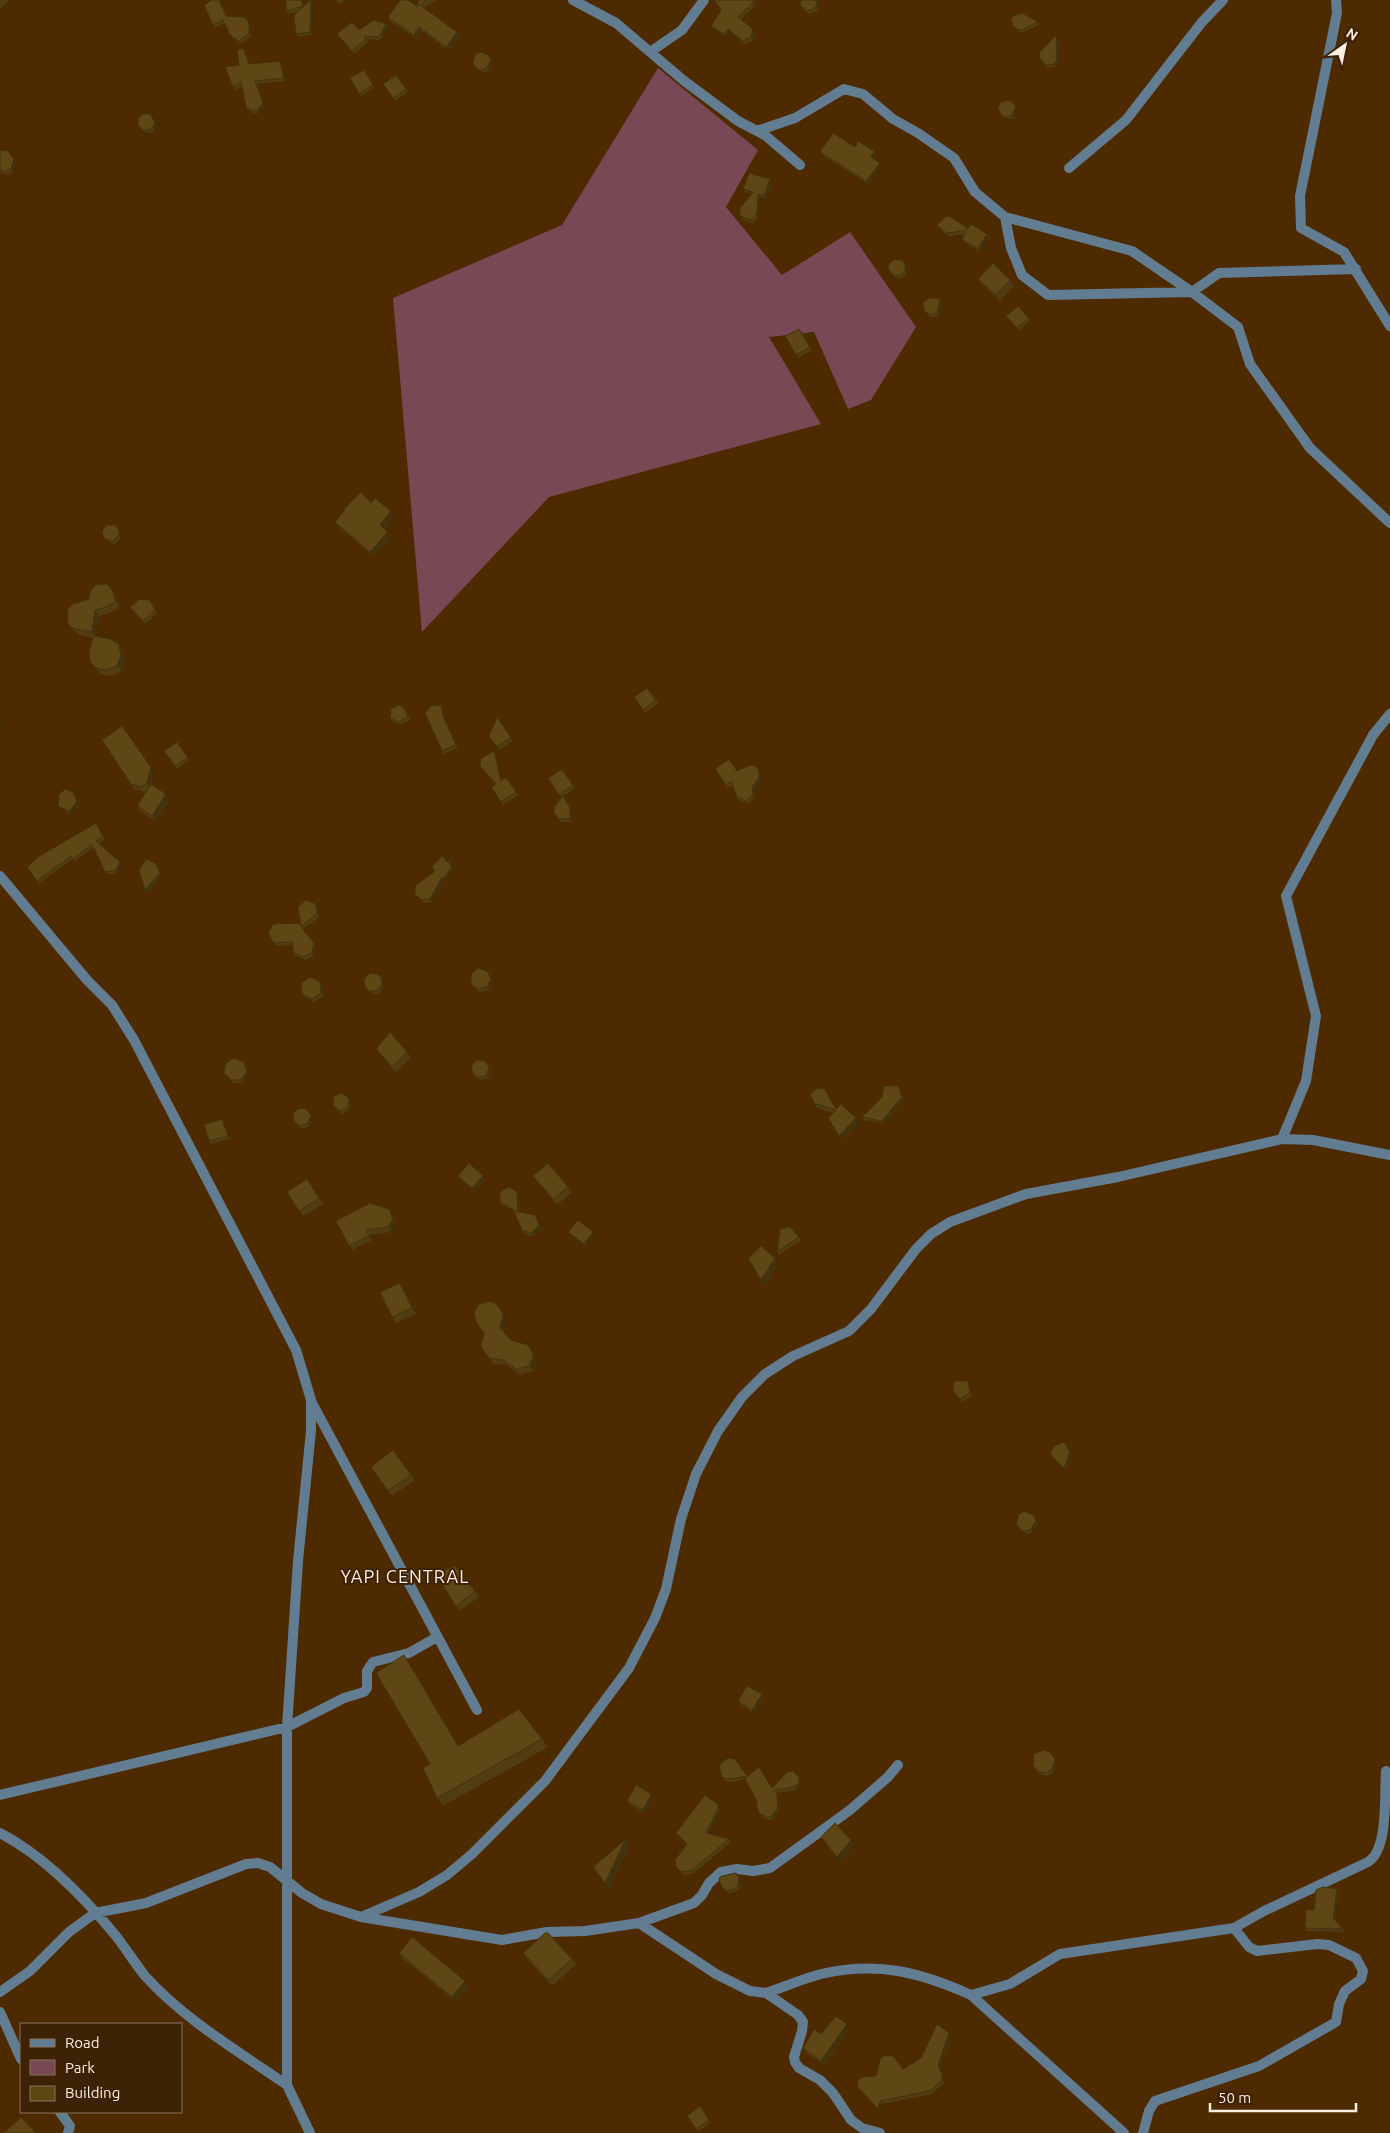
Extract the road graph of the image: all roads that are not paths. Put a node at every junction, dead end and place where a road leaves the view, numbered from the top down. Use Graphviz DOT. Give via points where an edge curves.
graph roads {
  1 [pos="573,0"];
  2 [pos="704,0"];
  3 [pos="1223,0"];
  4 [pos="1336,0"];
  5 [pos="650,52"];
  6 [pos="757,131"];
  7 [pos="800,165"];
  8 [pos="1069,168"];
  9 [pos="1005,217"];
  10 [pos="1356,269"];
  11 [pos="1192,292"];
  12 [pos="1390,326"];
  13 [pos="1390,523"];
  14 [pos="1390,714"];
  15 [pos="0,876"];
  16 [pos="1282,1139"];
  17 [pos="1390,1155"];
  18 [pos="311,1400"];
  19 [pos="437,1637"];
  20 [pos="477,1710"];
  21 [pos="287,1727"];
  22 [pos="898,1765"];
  23 [pos="1386,1771"];
  24 [pos="0,1795"];
  25 [pos="0,1833"];
  26 [pos="286,1882"];
  27 [pos="95,1913"];
  28 [pos="361,1916"];
  29 [pos="639,1923"];
  30 [pos="1234,1928"];
  31 [pos="0,1992"];
  32 [pos="766,1993"];
  33 [pos="971,1995"];
  34 [pos="0,2012"];
  35 [pos="20,2057"];
  36 [pos="287,2085"];
  37 [pos="61,2113"];
  38 [pos="68,2133"];
  39 [pos="310,2133"];
  40 [pos="880,2133"];
  41 [pos="1124,2133"];
  42 [pos="1143,2133"];
  1 -- 5 [label="street" via="616,23"];
  2 -- 5 [label="street" via="682,30"];
  3 -- 8 [label="street" via="1202,22 1126,120"];
  4 -- 10 [label="street" via="1337,13 1300,196 1301,228 1344,252"];
  5 -- 6 [label="street" via="738,121"];
  6 -- 7 [label="street"];
  6 -- 9 [label="street" via="795,118 844,89 864,94 893,119 954,158 975,192"];
  9 -- 11 [label="street" via="1132,251"];
  9 -- 11 [label="street" via="1011,248 1022,275 1048,295"];
  10 -- 11 [label="street" via="1219,273"];
  10 -- 12 [label="street"];
  11 -- 13 [label="street" via="1238,327 1250,364 1310,448"];
  14 -- 16 [label="street" via="1373,734 1286,896 1316,1016 1306,1081"];
  15 -- 18 [label="street" via="112,1005 134,1040 296,1350"];
  16 -- 17 [label="street" via="1313,1140"];
  16 -- 28 [label="street" via="1118,1178 1026,1194 950,1222 916,1249 871,1309 849,1331 793,1356 765,1374 742,1397 718,1431 696,1474 681,1519 666,1589 655,1618 629,1668 591,1720 545,1781 466,1860 419,1892"];
  18 -- 19 [label="street"];
  18 -- 21 [label="street"];
  19 -- 20 [label="street"];
  19 -- 21 [label="street" via="409,1653 373,1662 367,1671 364,1692 344,1698"];
  21 -- 24 [label="street"];
  21 -- 26 [label="street"];
  22 -- 29 [label="street" via="850,1810 770,1868 753,1872 737,1869 721,1872 694,1903"];
  23 -- 30 [label="street" via="1383,1827 1373,1859"];
  25 -- 27 [label="street" via="23,1845 48,1865"];
  26 -- 27 [label="street" via="270,1867 246,1864 146,1903"];
  26 -- 28 [label="street" via="321,1904"];
  26 -- 36 [label="street"];
  27 -- 31 [label="street" via="69,1932 30,1971"];
  27 -- 36 [label="street" via="146,1976 191,2020"];
  28 -- 29 [label="street" via="502,1940"];
  29 -- 32 [label="street" via="716,1974 750,1992"];
  30 -- 33 [label="street" via="1060,1954 1010,1984"];
  30 -- 42 [label="street" via="1249,1947 1257,1951 1317,1944 1329,1946 1356,1958 1363,1971 1361,1979 1345,1991 1336,2022 1258,2066 1155,2101"];
  32 -- 33 [label="street" via="821,1974 861,1969 904,1971"];
  32 -- 40 [label="street" via="803,2022 794,2057 799,2068 820,2080 851,2120 862,2128"];
  33 -- 41 [label="street"];
  34 -- 35 [label="street"];
  36 -- 39 [label="street"];
  37 -- 38 [label="street" via="70,2126"];
}
